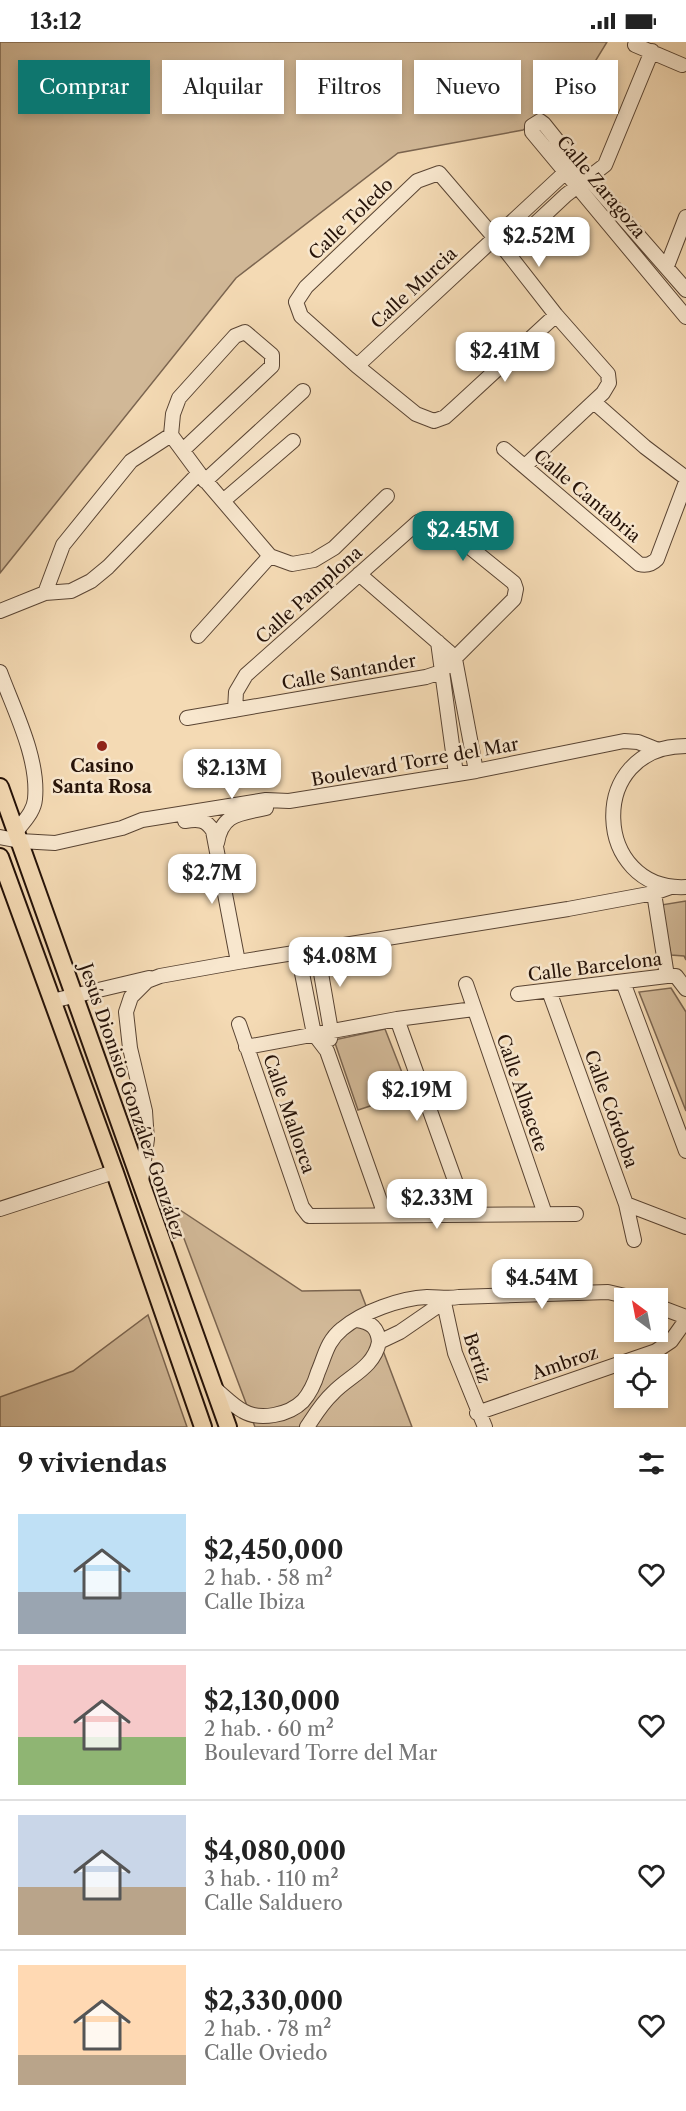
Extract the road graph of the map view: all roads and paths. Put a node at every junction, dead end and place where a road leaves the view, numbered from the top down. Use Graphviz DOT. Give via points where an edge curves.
graph roads {
  1 [pos="635,45"];
  2 [pos="652,51"];
  3 [pos="682,65"];
  4 [pos="576,164"];
  5 [pos="565,173"];
  6 [pos="589,179"];
  7 [pos="577,188"];
  8 [pos="686,217"];
  9 [pos="494,238"];
  10 [pos="506,251"];
  11 [pos="667,267"];
  12 [pos="686,290"];
  13 [pos="556,315"];
  14 [pos="686,317"];
  15 [pos="357,366"];
  16 [pos="303,391"];
  17 [pos="594,402"];
  18 [pos="171,435"];
  19 [pos="293,441"];
  20 [pos="504,449"];
  21 [pos="183,450"];
  22 [pos="525,466"];
  23 [pos="202,477"];
  24 [pos="686,480"];
  25 [pos="387,496"];
  26 [pos="223,501"];
  27 [pos="270,556"];
  28 [pos="359,574"];
  29 [pos="516,589"];
  30 [pos="45,593"];
  31 [pos="0,611"];
  32 [pos="198,636"];
  33 [pos="438,642"];
  34 [pos="455,659"];
  35 [pos="0,672"];
  36 [pos="441,672"];
  37 [pos="235,710"];
  38 [pos="465,715"];
  39 [pos="187,718"];
  40 [pos="448,718"];
  41 [pos="686,746"];
  42 [pos="658,750"];
  43 [pos="476,771"];
  44 [pos="456,774"];
  45 [pos="0,787"];
  46 [pos="289,801"];
  47 [pos="122,828"];
  48 [pos="12,837"];
  49 [pos="217,843"];
  50 [pos="1,861"];
  51 [pos="682,887"];
  52 [pos="654,893"];
  53 [pos="317,950"];
  54 [pos="298,953"];
  55 [pos="238,962"];
  56 [pos="160,976"];
  57 [pos="672,976"];
  58 [pos="623,982"];
  59 [pos="466,984"];
  60 [pos="686,989"];
  61 [pos="549,991"];
  62 [pos="74,994"];
  63 [pos="519,994"];
  64 [pos="52,1001"];
  65 [pos="474,1010"];
  66 [pos="397,1019"];
  67 [pos="239,1024"];
  68 [pos="331,1031"];
  69 [pos="314,1034"];
  70 [pos="246,1047"];
  71 [pos="327,1051"];
  72 [pos="686,1149"];
  73 [pos="114,1172"];
  74 [pos="141,1181"];
  75 [pos="626,1204"];
  76 [pos="0,1209"];
  77 [pos="467,1214"];
  78 [pos="545,1214"];
  79 [pos="576,1214"];
  80 [pos="385,1215"];
  81 [pos="686,1227"];
  82 [pos="634,1240"];
  83 [pos="614,1293"];
  84 [pos="445,1300"];
  85 [pos="668,1311"];
  86 [pos="686,1319"];
  87 [pos="357,1320"];
  88 [pos="379,1342"];
  89 [pos="319,1370"];
  90 [pos="340,1386"];
  91 [pos="214,1388"];
  92 [pos="243,1411"];
  93 [pos="477,1413"];
  94 [pos="203,1427"];
  95 [pos="228,1427"];
  96 [pos="249,1427"];
  97 [pos="307,1427"];
  98 [pos="484,1427"];
  1 -- 2 [label="street"];
  2 -- 3 [label="street"];
  2 -- 6 [label="street" via="605,165"];
  4 -- 5 [label="street, Calle Murcia"];
  4 -- 5 [label="street, Calle Zaragoza" via="547,126 540,121 535,124 531,128 534,135"];
  4 -- 6 [label="street, Calle Zaragoza"];
  5 -- 7 [label="street, Calle Zaragoza"];
  5 -- 9 [label="street, Calle Murcia"];
  6 -- 7 [label="street"];
  6 -- 11 [label="street, Calle Zaragoza"];
  7 -- 10 [label="street"];
  7 -- 14 [label="street, Calle Zaragoza"];
  8 -- 11 [label="street"];
  9 -- 10 [label="street"];
  9 -- 15 [label="street, Calle Murcia"];
  9 -- 15 [label="street, Calle Toledo" via="439,173 417,181 306,287 296,302 301,316"];
  10 -- 13 [label="street"];
  11 -- 12 [label="street, Calle Zaragoza"];
  13 -- 15 [label="street" via="445,417 434,421 416,414"];
  13 -- 17 [label="street" via="604,368 609,379"];
  16 -- 23 [label="street"];
  17 -- 22 [label="street"];
  17 -- 24 [label="street"];
  18 -- 21 [label="street"];
  18 -- 21 [label="street" via="173,414 180,398 235,336 245,332 273,355 272,366"];
  18 -- 30 [label="street" via="131,461 63,545"];
  19 -- 26 [label="street"];
  20 -- 22 [label="street, Calle Cantabria"];
  21 -- 23 [label="street"];
  22 -- 24 [label="street, Calle Cantabria" via="639,564 650,565 657,559"];
  23 -- 26 [label="street"];
  23 -- 30 [label="street" via="99,575 71,591"];
  25 -- 27 [label="street" via="334,549 314,560 292,564"];
  26 -- 27 [label="street"];
  27 -- 32 [label="street"];
  28 -- 29 [label="street, Calle Pamplona" via="411,526 426,519 440,524 514,583"];
  28 -- 33 [label="street"];
  28 -- 37 [label="street, Calle Pamplona" via="246,675 236,692"];
  29 -- 34 [label="street, Calle Santander" via="514,599"];
  30 -- 31 [label="street"];
  33 -- 34 [label="street"];
  33 -- 36 [label="street"];
  34 -- 36 [label="street, Calle Santander"];
  34 -- 38 [label="street"];
  35 -- 48 [label="street" via="33,760 35,801"];
  36 -- 37 [label="street, Calle Santander"];
  36 -- 40 [label="street"];
  37 -- 39 [label="street, Calle Santander"];
  38 -- 40 [label="street"];
  38 -- 43 [label="street"];
  40 -- 44 [label="street"];
  41 -- 42 [label="street"];
  42 -- 43 [label="street, Boulevard Torre del Mar" via="624,741"];
  42 -- 51 [label="street" via="640,760 616,793 612,813 614,834 635,869 652,880"];
  43 -- 44 [label="street, Boulevard Torre del Mar"];
  44 -- 46 [label="street, Boulevard Torre del Mar"];
  45 -- 48 [label="main road, Jesús Dionisio González González"];
  46 -- 47 [label="street, Boulevard Torre del Mar" via="266,800 142,820"];
  46 -- 49 [label="street" via="229,818 221,826"];
  47 -- 48 [label="street, Boulevard Torre del Mar" via="55,843"];
  47 -- 49 [label="street" via="195,819 210,826"];
  48 -- 62 [label="main road, Jesús Dionisio González González"];
  49 -- 55 [label="street"];
  50 -- 64 [label="main road"];
  51 -- 52 [label="street"];
  52 -- 53 [label="street"];
  52 -- 57 [label="street"];
  53 -- 54 [label="street"];
  53 -- 68 [label="street"];
  54 -- 55 [label="street"];
  54 -- 69 [label="street"];
  55 -- 56 [label="street"];
  56 -- 62 [label="street"];
  56 -- 74 [label="street" via="137,990 126,1012 145,1111 147,1139"];
  57 -- 58 [label="street, Calle Barcelona"];
  57 -- 60 [label="street"];
  58 -- 61 [label="street, Calle Barcelona"];
  58 -- 72 [label="street"];
  59 -- 65 [label="street, Calle Albacete"];
  61 -- 63 [label="street, Calle Barcelona"];
  61 -- 75 [label="street, Calle Córdoba"];
  62 -- 64 [label="street"];
  62 -- 74 [label="main road, Jesús Dionisio González González"];
  64 -- 73 [label="main road"];
  65 -- 66 [label="street"];
  65 -- 78 [label="street, Calle Albacete"];
  66 -- 68 [label="street"];
  66 -- 77 [label="street"];
  67 -- 70 [label="street, Calle Mallorca"];
  68 -- 69 [label="street"];
  68 -- 71 [label="street"];
  69 -- 70 [label="street"];
  69 -- 71 [label="street"];
  70 -- 80 [label="street, Calle Mallorca" via="308,1215"];
  71 -- 80 [label="street"];
  73 -- 76 [label="street"];
  73 -- 94 [label="main road"];
  74 -- 91 [label="main road, Jesús Dionisio González González"];
  75 -- 81 [label="street"];
  75 -- 82 [label="street, Calle Córdoba"];
  77 -- 78 [label="street"];
  77 -- 80 [label="street"];
  78 -- 79 [label="street"];
  83 -- 84 [label="street"];
  84 -- 87 [label="street" via="428,1297 403,1301"];
  84 -- 88 [label="street"];
  84 -- 93 [label="street, Bertiz" via="455,1353"];
  85 -- 86 [label="street"];
  86 -- 93 [label="street, Ambroz" via="671,1341 656,1351"];
  87 -- 88 [label="street" via="372,1325"];
  87 -- 89 [label="street" via="330,1341"];
  88 -- 90 [label="street" via="364,1368"];
  89 -- 90 [label="street" via="326,1382"];
  89 -- 92 [label="street" via="296,1406 274,1415"];
  90 -- 97 [label="street"];
  91 -- 92 [label="street"];
  91 -- 95 [label="main road, Jesús Dionisio González González"];
  92 -- 96 [label="street"];
  93 -- 98 [label="street, Bertiz"];
}
